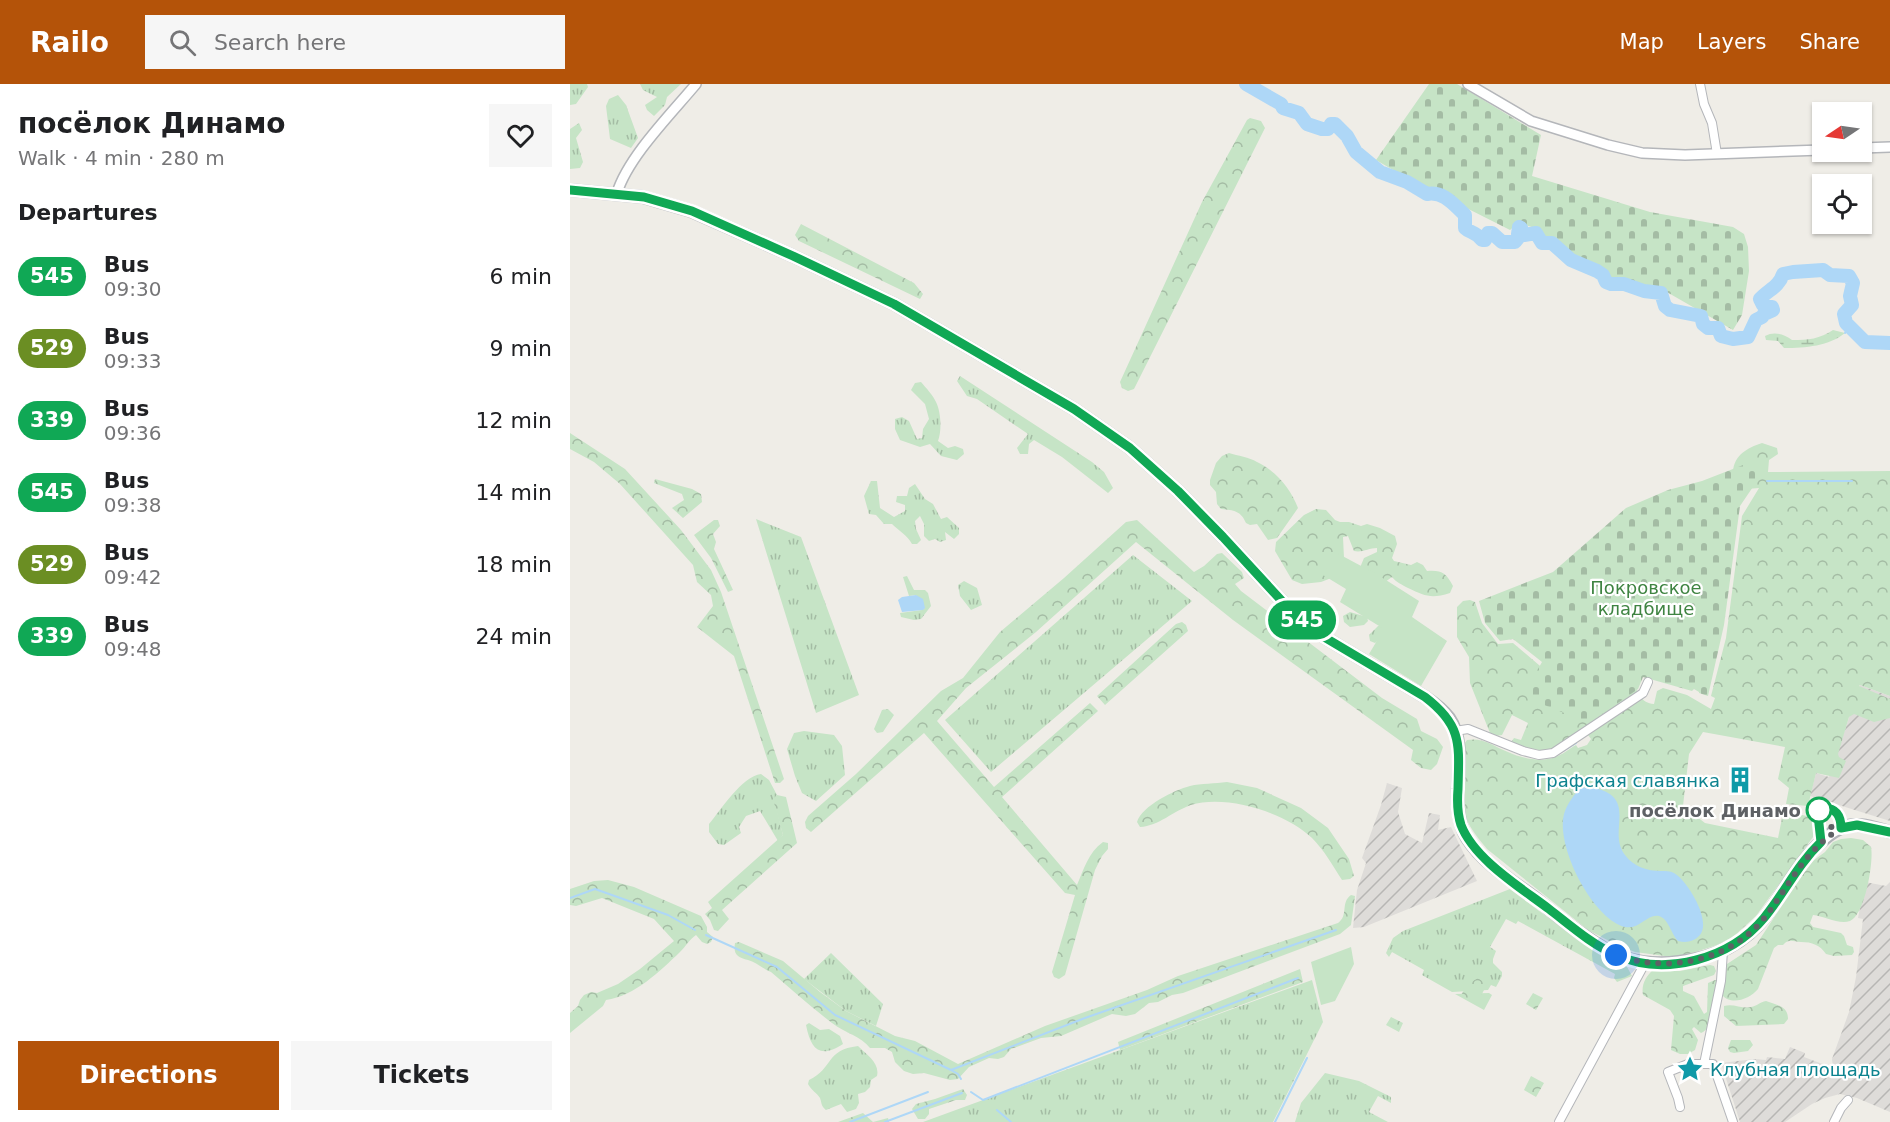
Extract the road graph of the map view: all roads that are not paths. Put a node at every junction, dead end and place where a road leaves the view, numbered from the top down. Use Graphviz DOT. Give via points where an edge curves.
graph roads {
  1 [pos="696,84"];
  2 [pos="1468,84"];
  3 [pos="1700,84"];
  4 [pos="1890,147"];
  5 [pos="1872,148"];
  6 [pos="1812,150"];
  7 [pos="1717,154"];
  8 [pos="570,190"];
  9 [pos="618,193"];
  10 [pos="1648,682"];
  11 [pos="1455,731"];
  12 [pos="1890,832"];
  13 [pos="1723,951"];
  14 [pos="1645,963"];
  15 [pos="1704,1064"];
  16 [pos="1848,1100"];
  17 [pos="1680,1107"];
  18 [pos="1560,1122"];
  19 [pos="1733,1122"];
  20 [pos="1834,1122"];
  1 -- 9 [label="street" via="632,162"];
  2 -- 7 [label="street" via="1531,121 1608,145 1642,153"];
  3 -- 7 [label="street"];
  4 -- 5 [label="street"];
  6 -- 7 [label="street"];
  8 -- 9 [label="main road"];
  9 -- 11 [label="main road" via="692,211 793,256 894,304 1074,409 1130,448 1178,491 1292,612 1324,637 1425,697 1449,719"];
  10 -- 11 [label="street" via="1643,693 1553,753 1539,755 1468,729"];
  11 -- 14 [label="main road" via="1458,812 1467,837 1488,861 1580,933 1616,955"];
  12 -- 13 [label="main road" via="1857,825 1841,828 1827,837 1803,862 1765,917"];
  13 -- 14 [label="main road" via="1690,961"];
  13 -- 15 [label="street" via="1721,981"];
  14 -- 18 [label="street"];
  15 -- 17 [label="street" via="1688,1064 1668,1072"];
  15 -- 19 [label="street" via="1713,1064"];
  16 -- 20 [label="street"];
}
